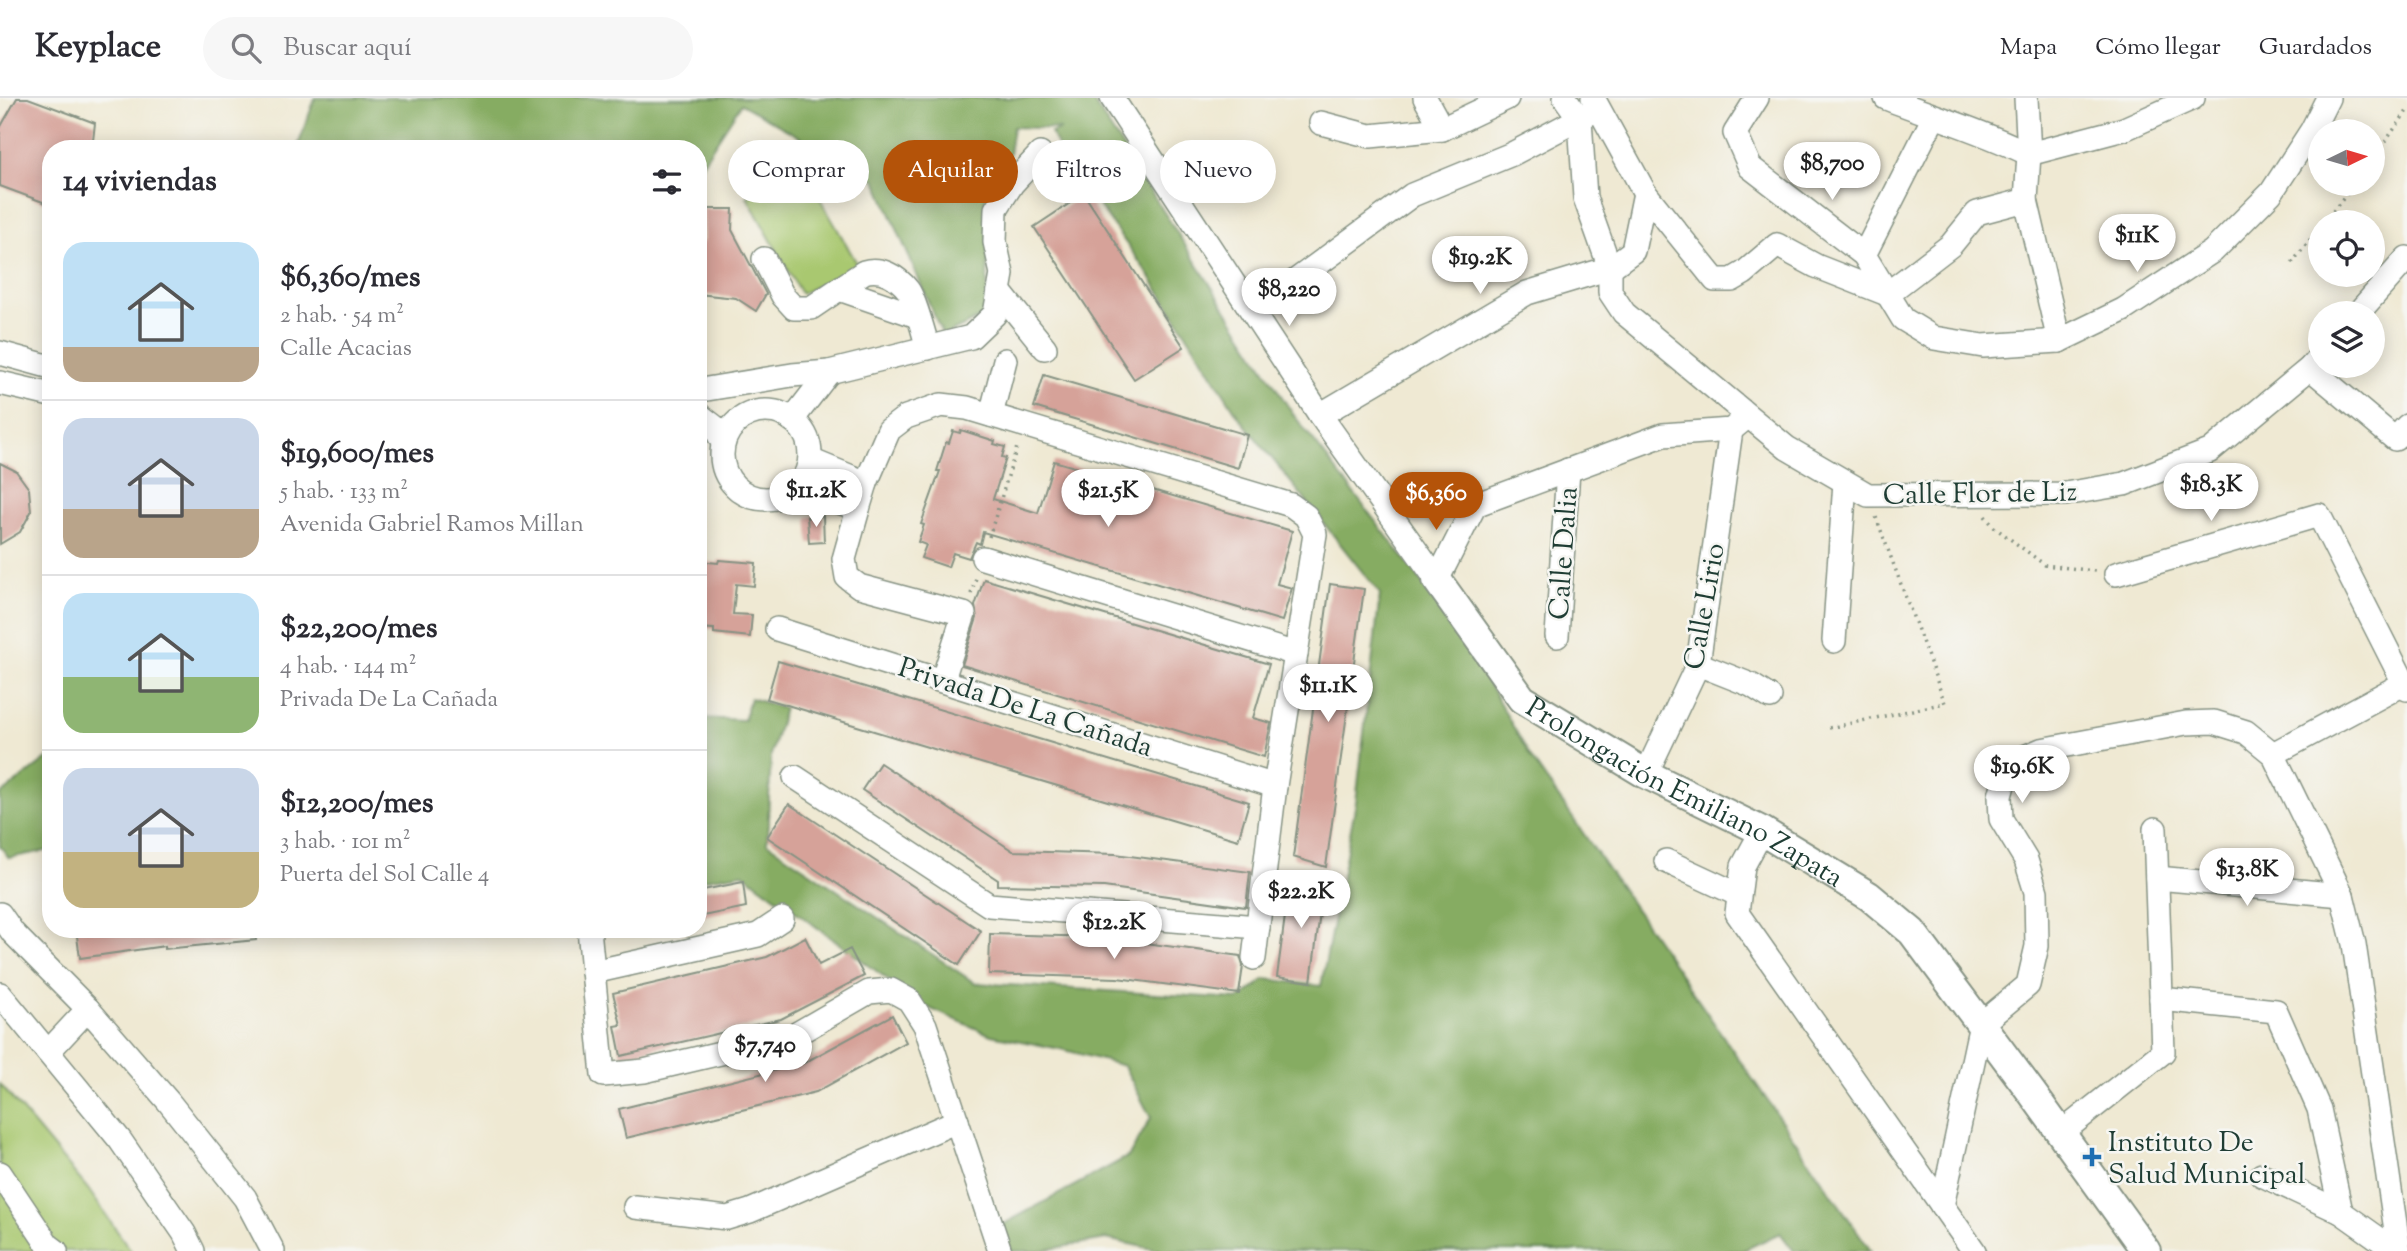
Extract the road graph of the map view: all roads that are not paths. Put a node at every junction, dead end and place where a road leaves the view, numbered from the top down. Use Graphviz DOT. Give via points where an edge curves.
graph roads {
  1 [pos="1425,98"];
  2 [pos="1507,98"];
  3 [pos="1565,98"];
  4 [pos="1757,98"];
  5 [pos="1886,98"];
  6 [pos="2026,98"];
  7 [pos="2193,98"];
  8 [pos="2328,98"];
  9 [pos="1117,100"];
  10 [pos="1591,108"];
  11 [pos="1934,117"];
  12 [pos="1321,123"];
  13 [pos="1442,129"];
  14 [pos="2029,154"];
  15 [pos="1032,163"];
  16 [pos="1645,193"];
  17 [pos="2026,200"];
  18 [pos="1864,255"];
  19 [pos="2407,258"];
  20 [pos="764,259"];
  21 [pos="1610,268"];
  22 [pos="838,289"];
  23 [pos="999,291"];
  24 [pos="1887,294"];
  25 [pos="2369,301"];
  26 [pos="1253,313"];
  27 [pos="917,316"];
  28 [pos="2059,341"];
  29 [pos="928,348"];
  30 [pos="1045,348"];
  31 [pos="0,353"];
  32 [pos="1005,360"];
  33 [pos="42,365"];
  34 [pos="2308,369"];
  35 [pos="829,372"];
  36 [pos="2332,378"];
  37 [pos="0,383"];
  38 [pos="707,386"];
  39 [pos="707,387"];
  40 [pos="42,393"];
  41 [pos="991,415"];
  42 [pos="1321,415"];
  43 [pos="784,416"];
  44 [pos="707,421"];
  45 [pos="1739,423"];
  46 [pos="2407,426"];
  47 [pos="723,443"];
  48 [pos="810,460"];
  49 [pos="1568,470"];
  50 [pos="866,482"];
  51 [pos="1845,482"];
  52 [pos="797,486"];
  53 [pos="858,509"];
  54 [pos="983,558"];
  55 [pos="2116,574"];
  56 [pos="1437,580"];
  57 [pos="777,629"];
  58 [pos="1557,636"];
  59 [pos="1834,640"];
  60 [pos="1296,654"];
  61 [pos="1698,664"];
  62 [pos="943,679"];
  63 [pos="2406,685"];
  64 [pos="1770,697"];
  65 [pos="2273,754"];
  66 [pos="1646,774"];
  67 [pos="795,777"];
  68 [pos="1275,786"];
  69 [pos="2155,829"];
  70 [pos="1762,831"];
  71 [pos="1666,861"];
  72 [pos="2157,878"];
  73 [pos="1739,895"];
  74 [pos="2342,895"];
  75 [pos="0,914"];
  76 [pos="782,919"];
  77 [pos="1258,927"];
  78 [pos="590,938"];
  79 [pos="1254,958"];
  80 [pos="593,972"];
  81 [pos="0,994"];
  82 [pos="2161,999"];
  83 [pos="88,1009"];
  84 [pos="1981,1024"];
  85 [pos="48,1052"];
  86 [pos="957,1121"];
  87 [pos="2061,1133"];
  88 [pos="0,1173"];
  89 [pos="2262,1175"];
  90 [pos="1942,1206"];
  91 [pos="635,1207"];
  92 [pos="2341,1212"];
  93 [pos="56,1251"];
  94 [pos="193,1251"];
  95 [pos="274,1251"];
  96 [pos="1000,1251"];
  97 [pos="1974,1251"];
  98 [pos="2146,1251"];
  99 [pos="2397,1251"];
  1 -- 13 [label="street"];
  2 -- 13 [label="street"];
  3 -- 10 [label="street"];
  4 -- 18 [label="street" via="1735,133 1750,167"];
  5 -- 11 [label="street"];
  6 -- 14 [label="street"];
  7 -- 14 [label="street" via="2124,130"];
  8 -- 28 [label="street" via="2271,193 2213,251 2123,310"];
  9 -- 26 [label="street, Prolongación Emiliano Zapata"];
  10 -- 16 [label="street"];
  10 -- 21 [label="street, Calle Flor de Liz" via="1585,198"];
  10 -- 26 [label="street" via="1512,154 1412,195"];
  11 -- 14 [label="street" via="1996,137"];
  11 -- 18 [label="street"];
  12 -- 13 [label="street" via="1370,136"];
  14 -- 17 [label="street"];
  15 -- 23 [label="street" via="996,209 995,242 1002,274"];
  16 -- 21 [label="street" via="1633,251"];
  16 -- 24 [label="street" via="1715,280 1731,280 1744,273 1777,245"];
  17 -- 24 [label="street" via="1977,213 1951,245"];
  17 -- 28 [label="street"];
  18 -- 24 [label="street"];
  19 -- 25 [label="street"];
  20 -- 22 [label="street" via="794,308 810,308"];
  21 -- 42 [label="street" via="1527,293"];
  21 -- 45 [label="street, Calle Flor de Liz" via="1610,292 1624,313"];
  22 -- 27 [label="street"];
  22 -- 27 [label="street" via="864,272 886,272 909,291"];
  23 -- 29 [label="street" via="995,314 971,337"];
  23 -- 30 [label="street"];
  24 -- 28 [label="street" via="1903,319 1934,338 1983,346"];
  26 -- 42 [label="street, Prolongación Emiliano Zapata"];
  27 -- 29 [label="street"];
  29 -- 35 [label="street"];
  31 -- 33 [label="street"];
  32 -- 41 [label="street"];
  34 -- 51 [label="street, Calle Flor de Liz" via="2210,451 2124,484 2065,494 1868,495"];
  35 -- 38 [label="street"];
  35 -- 43 [label="street"];
  36 -- 46 [label="street" via="2395,439"];
  37 -- 40 [label="street"];
  39 -- 43 [label="street"];
  41 -- 50 [label="street" via="941,405 906,417 889,429"];
  41 -- 60 [label="street" via="1291,505 1306,516 1315,534"];
  42 -- 56 [label="street, Prolongación Emiliano Zapata"];
  43 -- 47 [label="street" via="763,411 740,420"];
  43 -- 48 [label="street" via="802,431"];
  44 -- 47 [label="street"];
  45 -- 49 [label="street" via="1663,435"];
  45 -- 51 [label="street, Calle Flor de Liz"];
  45 -- 61 [label="street, Calle Lirio"];
  47 -- 52 [label="street" via="724,471 743,493 772,499"];
  48 -- 50 [label="street"];
  48 -- 52 [label="street"];
  49 -- 56 [label="street" via="1475,505"];
  49 -- 58 [label="street, Calle Dalia"];
  50 -- 53 [label="street"];
  51 -- 59 [label="street"];
  52 -- 53 [label="street"];
  53 -- 62 [label="street" via="844,559 847,578 859,586 964,614"];
  54 -- 60 [label="street"];
  55 -- 63 [label="street" via="2319,515"];
  56 -- 66 [label="main road, Prolongación Emiliano Zapata" via="1522,699"];
  57 -- 62 [label="street, Privada De La Cañada"];
  60 -- 68 [label="street"];
  61 -- 64 [label="street"];
  61 -- 66 [label="street, Calle Lirio"];
  62 -- 68 [label="street, Privada De La Cañada"];
  63 -- 65 [label="street"];
  65 -- 74 [label="street"];
  65 -- 84 [label="street" via="2246,732 2214,722 2173,725 2040,750 2020,759 2006,774 2000,796 2001,819 2026,860 2036,892 2036,946 2028,985"];
  66 -- 70 [label="main road, Prolongación Emiliano Zapata"];
  67 -- 77 [label="street" via="989,905"];
  68 -- 77 [label="street"];
  69 -- 72 [label="street"];
  70 -- 73 [label="street" via="1743,866"];
  70 -- 84 [label="main road, Prolongación Emiliano Zapata" via="1869,896 1912,932"];
  71 -- 73 [label="street"];
  72 -- 74 [label="street"];
  72 -- 82 [label="street"];
  73 -- 90 [label="street" via="1737,913"];
  74 -- 99 [label="street" via="2354,944"];
  75 -- 83 [label="street"];
  76 -- 80 [label="street" via="758,935"];
  77 -- 79 [label="street"];
  78 -- 80 [label="street"];
  80 -- 86 [label="street" via="603,1075 644,1071 793,1036 869,992 891,990 909,1000 925,1024"];
  81 -- 85 [label="street"];
  82 -- 87 [label="street" via="2163,1052"];
  82 -- 92 [label="street" via="2276,1011 2319,1109"];
  83 -- 85 [label="street"];
  83 -- 95 [label="street" via="245,1198"];
  84 -- 87 [label="main road, Prolongación Emiliano Zapata"];
  84 -- 90 [label="street"];
  85 -- 94 [label="street" via="120,1140"];
  86 -- 91 [label="street" via="750,1211 727,1217"];
  86 -- 96 [label="street"];
  87 -- 98 [label="main road, Prolongación Emiliano Zapata"];
  88 -- 93 [label="street"];
  89 -- 92 [label="street"];
  90 -- 97 [label="street"];
  92 -- 99 [label="street"];
}
